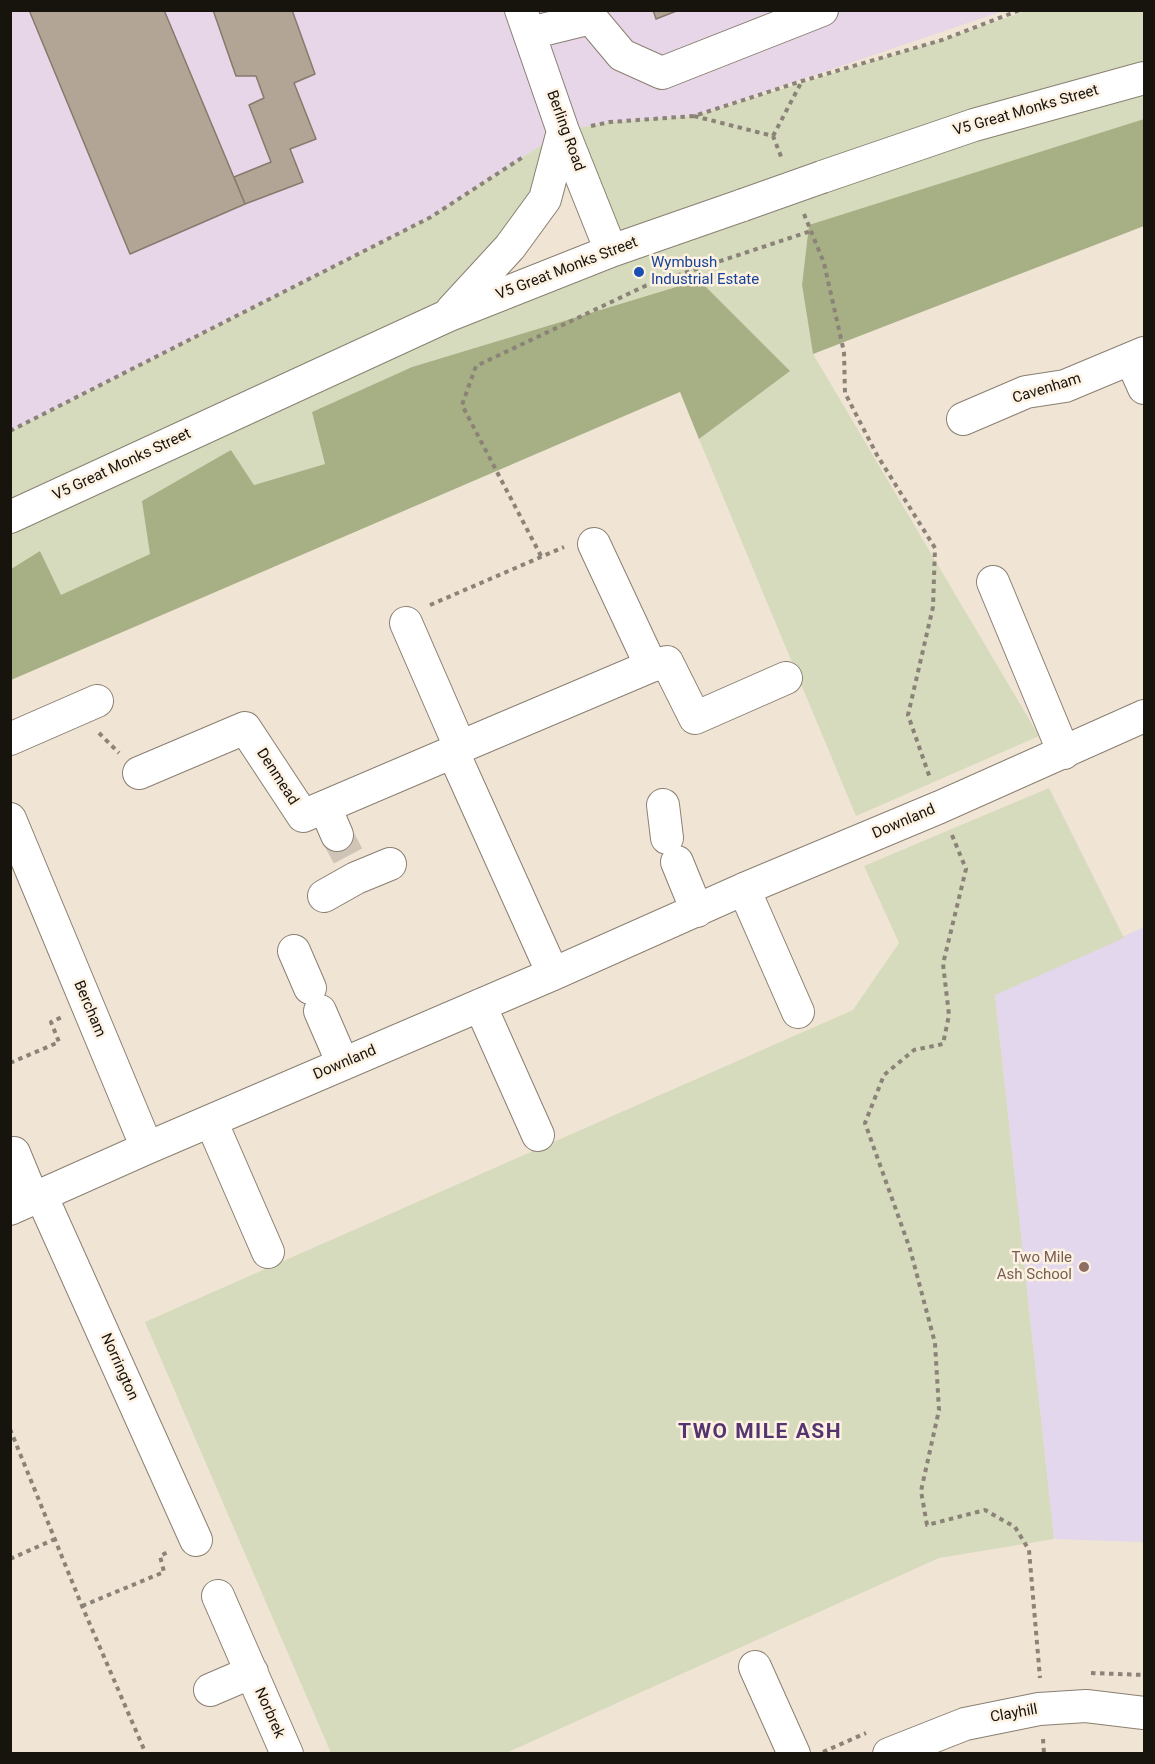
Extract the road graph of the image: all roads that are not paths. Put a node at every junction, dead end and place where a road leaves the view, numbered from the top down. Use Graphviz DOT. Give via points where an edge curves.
graph roads {
  1 [pos="822,10"];
  2 [pos="526,22"];
  3 [pos="1144,78"];
  4 [pos="563,131"];
  5 [pos="611,251"];
  6 [pos="447,315"];
  7 [pos="1138,356"];
  8 [pos="1144,388"];
  9 [pos="963,419"];
  10 [pos="10,517"];
  11 [pos="594,544"];
  12 [pos="993,582"];
  13 [pos="406,623"];
  14 [pos="651,666"];
  15 [pos="786,678"];
  16 [pos="87,706"];
  17 [pos="1144,716"];
  18 [pos="10,739"];
  19 [pos="457,749"];
  20 [pos="1064,753"];
  21 [pos="139,773"];
  22 [pos="663,805"];
  23 [pos="325,807"];
  24 [pos="10,819"];
  25 [pos="347,857"];
  26 [pos="390,864"];
  27 [pos="21,874"];
  28 [pos="744,889"];
  29 [pos="324,896"];
  30 [pos="697,911"];
  31 [pos="294,951"];
  32 [pos="553,974"];
  33 [pos="480,1005"];
  34 [pos="798,1012"];
  35 [pos="343,1064"];
  36 [pos="211,1121"];
  37 [pos="538,1135"];
  38 [pos="147,1148"];
  39 [pos="14,1153"];
  40 [pos="28,1201"];
  41 [pos="268,1252"];
  42 [pos="196,1540"];
  43 [pos="218,1596"];
  44 [pos="755,1666"];
  45 [pos="252,1672"];
  46 [pos="210,1690"];
  47 [pos="1144,1713"];
  48 [pos="287,1754"];
  49 [pos="794,1754"];
  50 [pos="889,1754"];
  1 -- 2 [label="street" via="662,73 622,56 591,18"];
  2 -- 4 [label="street, Berling Road"];
  3 -- 5 [label="street, V5 Great Monks Street, bridge" via="974,125"];
  4 -- 5 [label="street, Berling Road"];
  4 -- 6 [label="street" via="545,199 510,247"];
  5 -- 6 [label="street, V5 Great Monks Street"];
  6 -- 10 [label="street, V5 Great Monks Street"];
  7 -- 8 [label="street, Cavenham"];
  7 -- 9 [label="street, Cavenham" via="1065,386 1026,392"];
  11 -- 14 [label="street"];
  12 -- 20 [label="street"];
  13 -- 19 [label="street"];
  14 -- 15 [label="street" via="667,662 695,718"];
  14 -- 19 [label="street, Denmead"];
  16 -- 18 [label="street"];
  17 -- 20 [label="street, Downland"];
  19 -- 23 [label="street, Denmead"];
  19 -- 32 [label="street"];
  20 -- 28 [label="street, Downland"];
  21 -- 23 [label="street, Denmead" via="245,728 303,816"];
  22 -- 30 [label="street" via="672,850"];
  23 -- 25 [label="street"];
  24 -- 27 [label="street, Bercham"];
  25 -- 26 [label="street"];
  25 -- 29 [label="street"];
  27 -- 38 [label="street, Bercham" via="88,1007"];
  28 -- 30 [label="street, Downland"];
  28 -- 34 [label="street"];
  30 -- 32 [label="street, Downland"];
  31 -- 35 [label="street"];
  32 -- 33 [label="street, Downland"];
  33 -- 35 [label="street, Downland"];
  33 -- 37 [label="street"];
  35 -- 36 [label="street, Downland"];
  36 -- 38 [label="street, Downland"];
  36 -- 41 [label="street"];
  38 -- 40 [label="street, Downland"];
  39 -- 40 [label="street, Norrington"];
  40 -- 42 [label="street, Norrington"];
  43 -- 45 [label="street, Norbrek"];
  44 -- 49 [label="street"];
  45 -- 46 [label="street, Norbrek"];
  45 -- 48 [label="street, Norbrek"];
  47 -- 50 [label="street, Clayhill" via="1086,1707 1039,1709 965,1724"];
}
